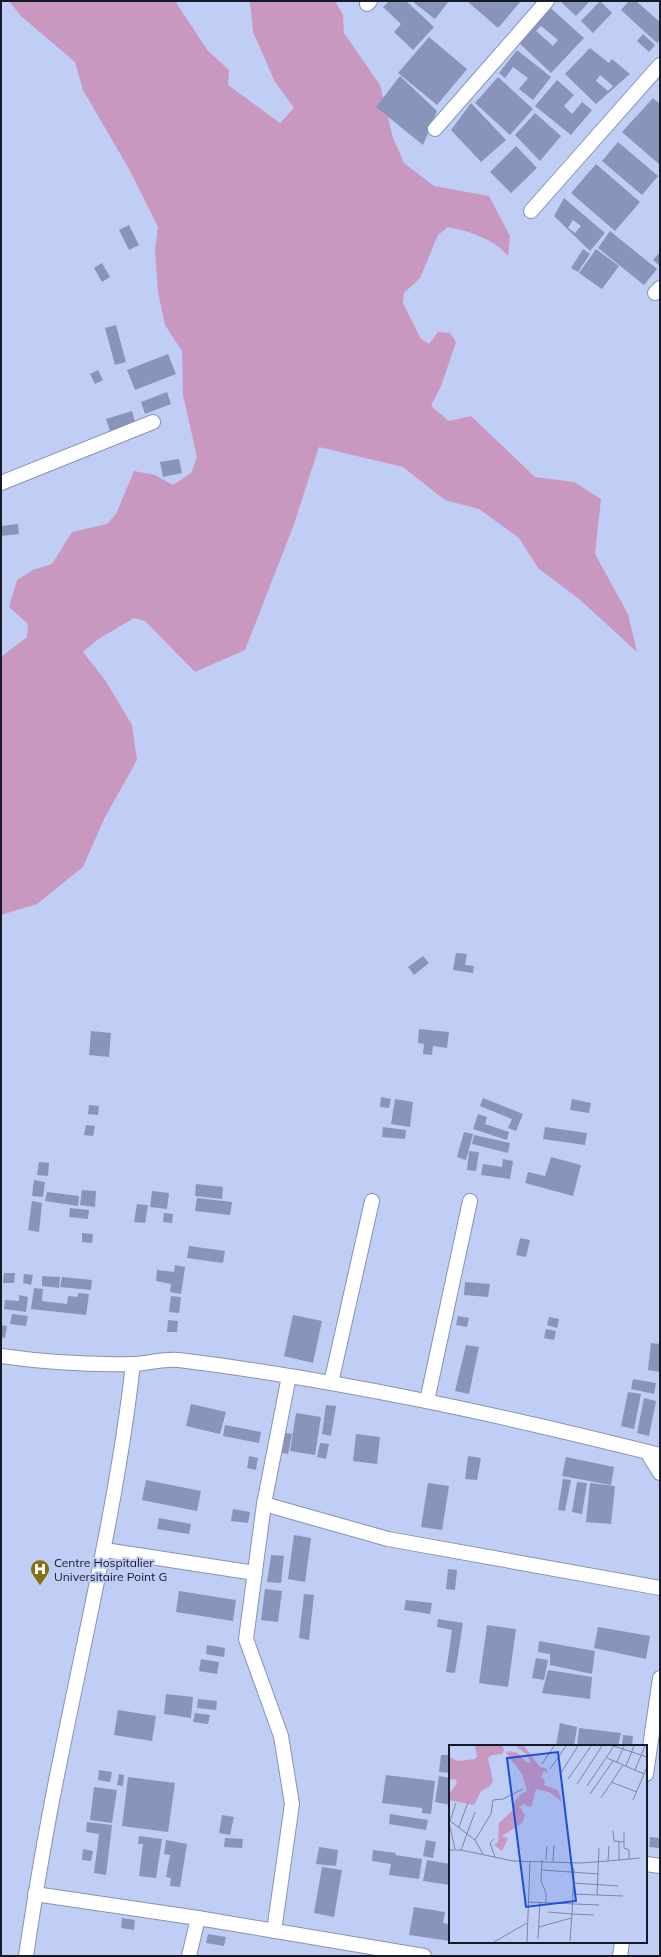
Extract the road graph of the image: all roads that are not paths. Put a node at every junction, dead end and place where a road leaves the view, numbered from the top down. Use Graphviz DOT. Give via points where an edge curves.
graph roads {
  1 [pos="547,1"];
  2 [pos="660,65"];
  3 [pos="434,129"];
  4 [pos="532,211"];
  5 [pos="154,422"];
  6 [pos="1,483"];
  7 [pos="372,1201"];
  8 [pos="470,1201"];
  9 [pos="1,1356"];
  10 [pos="132,1364"];
  11 [pos="289,1376"];
  12 [pos="331,1383"];
  13 [pos="427,1401"];
  14 [pos="653,1453"];
  15 [pos="660,1473"];
  16 [pos="264,1504"];
  17 [pos="105,1550"];
  18 [pos="255,1572"];
  19 [pos="660,1588"];
  20 [pos="660,1678"];
  21 [pos="657,1725"];
  22 [pos="647,1770"];
  23 [pos="647,1864"];
  24 [pos="660,1866"];
  25 [pos="35,1894"];
  26 [pos="198,1918"];
  27 [pos="274,1931"];
  28 [pos="622,1943"];
  29 [pos="26,1956"];
  30 [pos="189,1956"];
  31 [pos="424,1956"];
  32 [pos="620,1956"];
  1 -- 3 [label="street"];
  2 -- 4 [label="street"];
  5 -- 6 [label="street"];
  7 -- 12 [label="street"];
  8 -- 13 [label="street"];
  9 -- 10 [label="street" via="40,1362"];
  10 -- 11 [label="street" via="176,1359"];
  10 -- 17 [label="street"];
  11 -- 12 [label="street"];
  11 -- 16 [label="street"];
  12 -- 13 [label="street"];
  13 -- 14 [label="street"];
  14 -- 15 [label="street"];
  16 -- 18 [label="street"];
  16 -- 19 [label="street" via="388,1539"];
  17 -- 18 [label="street"];
  17 -- 25 [label="street" via="61,1756"];
  18 -- 27 [label="street" via="246,1639 281,1736 292,1804"];
  20 -- 21 [label="street"];
  21 -- 22 [label="street"];
  23 -- 24 [label="street"];
  25 -- 26 [label="street"];
  25 -- 29 [label="street"];
  26 -- 27 [label="street"];
  26 -- 30 [label="street"];
  27 -- 31 [label="street"];
  28 -- 32 [label="street"];
}
